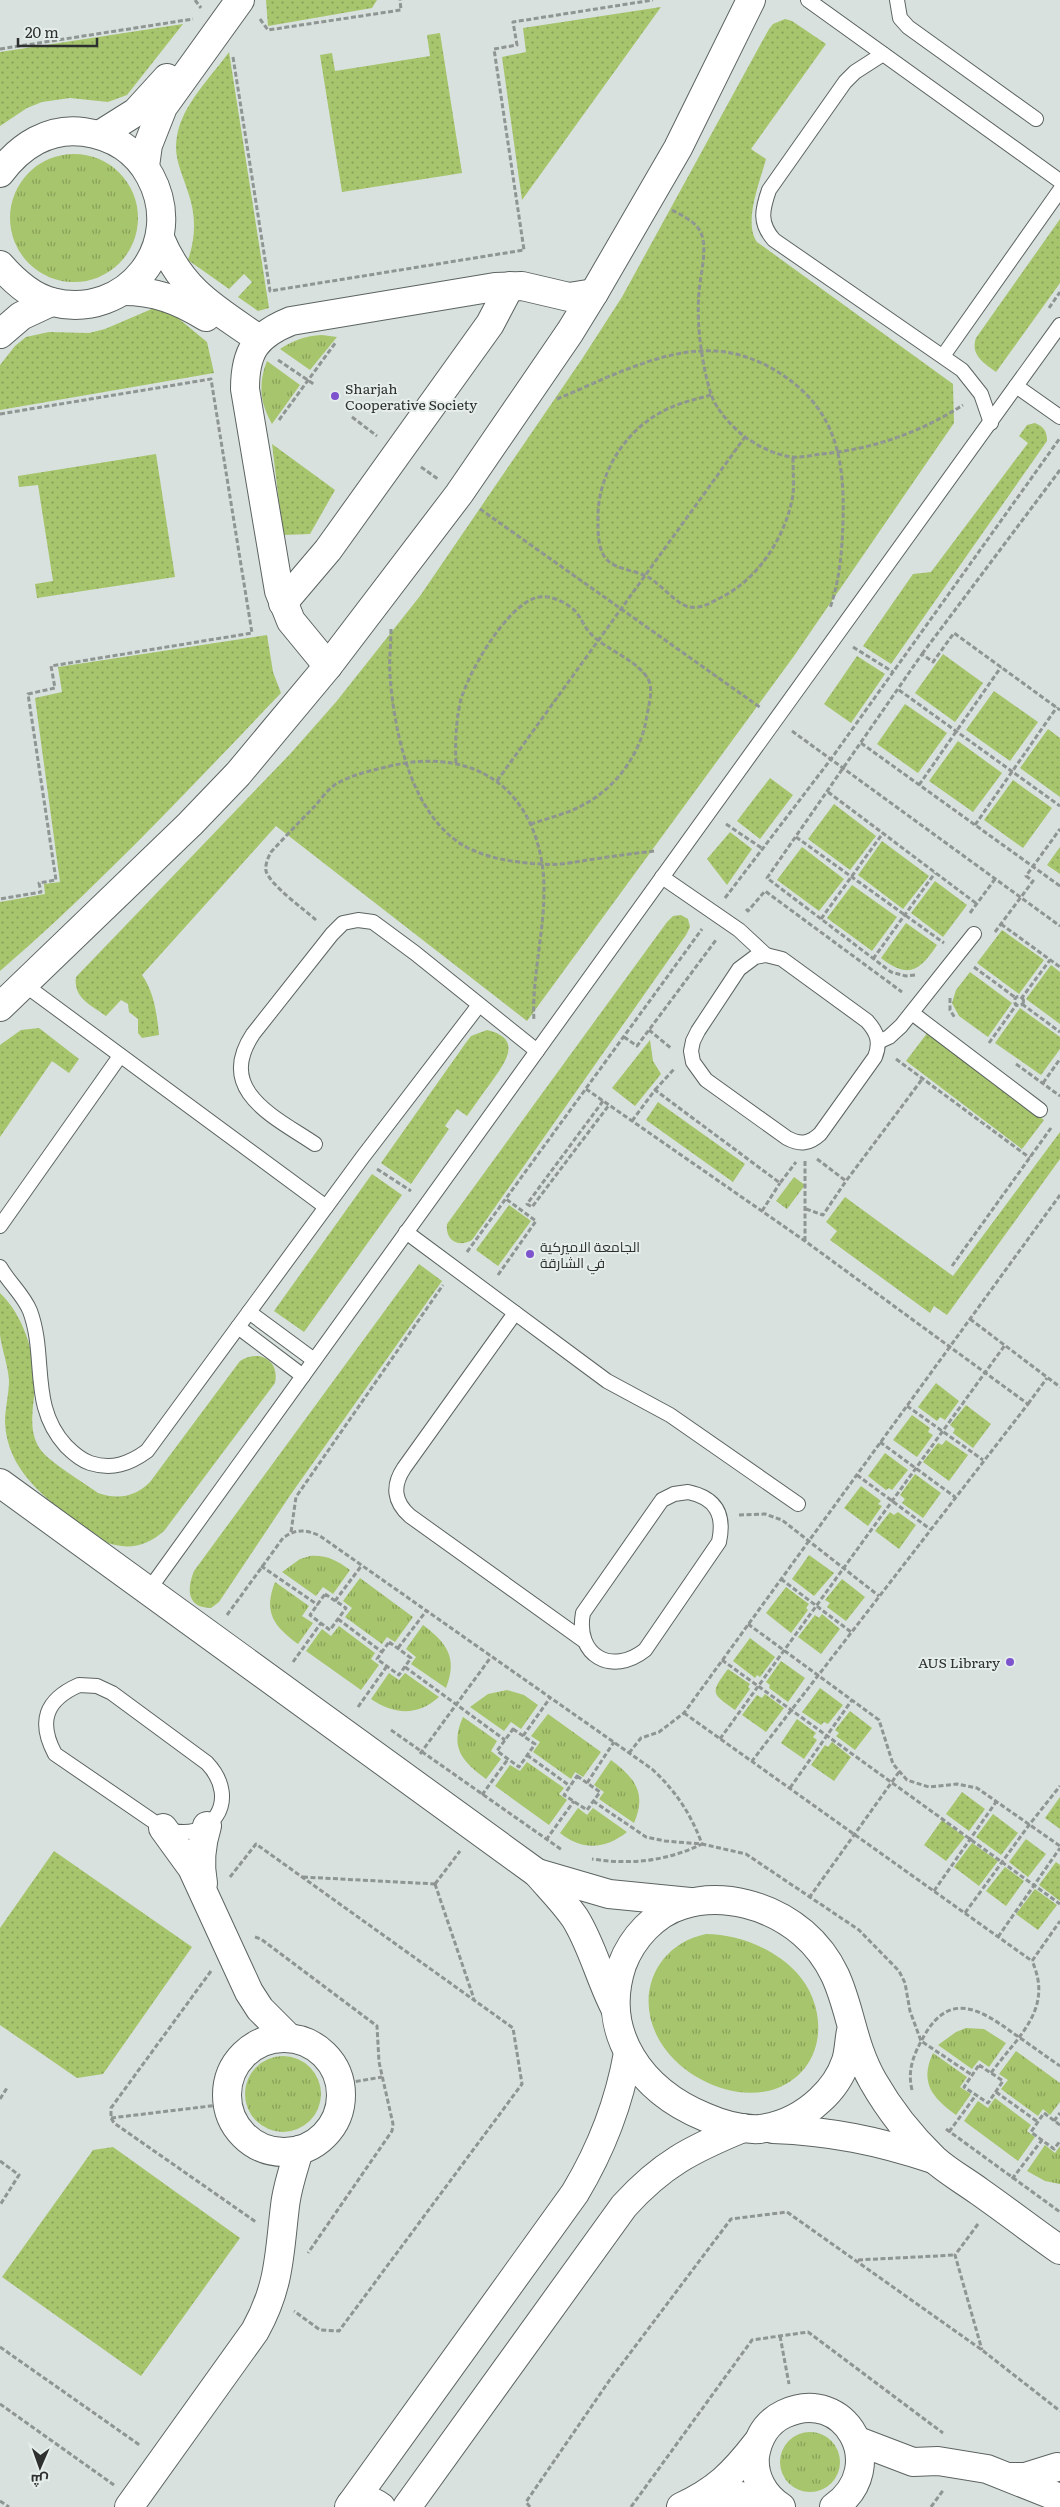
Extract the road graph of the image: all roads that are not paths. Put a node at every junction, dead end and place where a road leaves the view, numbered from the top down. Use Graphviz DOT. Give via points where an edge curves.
graph roads {
  1 [pos="223,0"];
  2 [pos="751,0"];
  3 [pos="808,0"];
  4 [pos="896,0"];
  5 [pos="249,9"];
  6 [pos="884,54"];
  7 [pos="1036,119"];
  8 [pos="101,134"];
  9 [pos="13,145"];
  10 [pos="145,166"];
  11 [pos="0,173"];
  12 [pos="1060,181"];
  13 [pos="1060,190"];
  14 [pos="160,238"];
  15 [pos="0,265"];
  16 [pos="510,286"];
  17 [pos="478,289"];
  18 [pos="123,291"];
  19 [pos="594,294"];
  20 [pos="51,302"];
  21 [pos="1060,325"];
  22 [pos="0,334"];
  23 [pos="476,340"];
  24 [pos="258,341"];
  25 [pos="943,356"];
  26 [pos="1016,386"];
  27 [pos="1060,417"];
  28 [pos="992,423"];
  29 [pos="328,550"];
  30 [pos="273,565"];
  31 [pos="283,604"];
  32 [pos="328,666"];
  33 [pos="662,878"];
  34 [pos="974,934"];
  35 [pos="766,955"];
  36 [pos="25,985"];
  37 [pos="479,1004"];
  38 [pos="0,1007"];
  39 [pos="912,1013"];
  40 [pos="878,1044"];
  41 [pos="537,1051"];
  42 [pos="120,1056"];
  43 [pos="1040,1110"];
  44 [pos="315,1144"];
  45 [pos="326,1207"];
  46 [pos="0,1226"];
  47 [pos="406,1232"];
  48 [pos="0,1267"];
  49 [pos="249,1312"];
  50 [pos="515,1313"];
  51 [pos="238,1327"];
  52 [pos="314,1360"];
  53 [pos="303,1376"];
  54 [pos="0,1483"];
  55 [pos="798,1504"];
  56 [pos="148,1591"];
  57 [pos="583,1640"];
  58 [pos="207,1826"];
  59 [pos="163,1828"];
  60 [pos="537,1873"];
  61 [pos="207,1896"];
  62 [pos="692,1902"];
  63 [pos="249,1992"];
  64 [pos="614,2008"];
  65 [pos="851,2031"];
  66 [pos="288,2037"];
  67 [pos="250,2048"];
  68 [pos="628,2053"];
  69 [pos="751,2128"];
  70 [pos="287,2150"];
  71 [pos="935,2160"];
  72 [pos="1060,2250"];
  73 [pos="858,2441"];
  74 [pos="757,2444"];
  75 [pos="913,2462"];
  76 [pos="1059,2472"];
  77 [pos="1010,2477"];
  78 [pos="856,2484"];
  79 [pos="706,2495"];
  80 [pos="1060,2498"];
  81 [pos="132,2503"];
  82 [pos="777,2504"];
  83 [pos="350,2505"];
  84 [pos="381,2507"];
  85 [pos="408,2507"];
  86 [pos="681,2507"];
  87 [pos="834,2507"];
  1 -- 8 [label="street" via="159,90 136,112"];
  2 -- 19 [label="street" via="714,80"];
  3 -- 6 [label="lane"];
  4 -- 7 [label="lane" via="900,18 908,27"];
  5 -- 10 [label="street" via="163,107 150,139"];
  6 -- 12 [label="lane"];
  6 -- 25 [label="lane" via="845,82 769,190 762,221 774,240"];
  8 -- 9 [label="street" via="74,131"];
  8 -- 10 [label="street" via="132,152"];
  9 -- 11 [label="street" via="10,159"];
  10 -- 14 [label="street" via="157,188 162,213"];
  13 -- 25 [label="lane"];
  14 -- 18 [label="street" via="144,271"];
  14 -- 24 [label="street" via="174,269 190,288"];
  15 -- 20 [label="street" via="14,281"];
  16 -- 17 [label="street"];
  16 -- 19 [label="street" via="533,287 569,297"];
  16 -- 23 [label="street" via="501,306"];
  17 -- 23 [label="street"];
  17 -- 24 [label="street" via="291,321"];
  18 -- 20 [label="street" via="100,301 76,305"];
  18 -- 24 [label="street" via="158,294 175,300"];
  19 -- 32 [label="street" via="459,494"];
  20 -- 22 [label="street" via="21,316"];
  21 -- 26 [label="lane"];
  23 -- 29 [label="street"];
  24 -- 30 [label="street" via="245,375 245,389"];
  25 -- 28 [label="lane" via="973,382"];
  26 -- 27 [label="lane"];
  26 -- 28 [label="lane"];
  28 -- 33 [label="lane"];
  29 -- 30 [label="street" via="310,558"];
  29 -- 31 [label="street"];
  30 -- 31 [label="street"];
  31 -- 32 [label="street" via="292,621"];
  32 -- 36 [label="street" via="238,774"];
  33 -- 35 [label="lane" via="748,938"];
  33 -- 41 [label="lane"];
  34 -- 39 [label="lane"];
  35 -- 40 [label="lane" via="782,959 867,1021 877,1034"];
  35 -- 40 [label="lane" via="755,957 739,969 693,1040 693,1062 706,1080 804,1147 820,1134 871,1063"];
  36 -- 38 [label="street"];
  36 -- 42 [label="lane"];
  37 -- 41 [label="lane"];
  37 -- 44 [label="lane" via="373,922 343,923 253,1034 242,1058 242,1079 250,1098"];
  37 -- 45 [label="lane"];
  39 -- 40 [label="lane"];
  39 -- 43 [label="lane"];
  41 -- 47 [label="lane"];
  42 -- 45 [label="lane"];
  42 -- 46 [label="lane"];
  45 -- 49 [label="lane"];
  47 -- 50 [label="lane"];
  47 -- 52 [label="lane"];
  48 -- 51 [label="lane" via="30,1312 47,1419 71,1451 84,1461 100,1466 126,1464 147,1451"];
  49 -- 51 [label="lane"];
  49 -- 52 [label="lane"];
  50 -- 55 [label="lane" via="607,1381 670,1416"];
  50 -- 57 [label="lane" via="404,1468 395,1488 396,1499 406,1512"];
  51 -- 53 [label="lane"];
  52 -- 53 [label="lane"];
  53 -- 56 [label="lane"];
  54 -- 56 [label="street"];
  56 -- 60 [label="street"];
  57 -- 57 [label="lane" via="583,1613 662,1500 688,1492 702,1495 712,1503 720,1515 722,1529 719,1542 645,1650 634,1659 619,1663 604,1661 591,1652"];
  58 -- 59 [label="lane" via="193,1832 178,1833"];
  58 -- 59 [label="lane" via="217,1815 222,1802 222,1787 217,1774 207,1763 112,1693 97,1686 79,1685 63,1692 51,1705 45,1721 47,1738 55,1754"];
  58 -- 61 [label="street" via="200,1861"];
  59 -- 61 [label="street" via="179,1847"];
  60 -- 62 [label="street" via="609,1894"];
  60 -- 64 [label="street" via="575,1918"];
  61 -- 63 [label="street"];
  62 -- 64 [label="street" via="670,1908 636,1938 617,1981"];
  62 -- 65 [label="street" via="744,1903 769,1911 792,1924 811,1940 840,1982 848,2006"];
  63 -- 66 [label="street" via="260,2009"];
  63 -- 67 [label="street"];
  64 -- 68 [label="street"];
  65 -- 69 [label="street" via="846,2062 830,2090 806,2112 777,2126"];
  65 -- 71 [label="street" via="863,2063 884,2101"];
  66 -- 67 [label="street" via="268,2039"];
  66 -- 70 [label="street" via="306,2042 322,2052 334,2066 341,2101 337,2117 321,2138"];
  67 -- 70 [label="street" via="230,2073 227,2104 243,2135 257,2146"];
  68 -- 69 [label="street" via="645,2076 689,2110 715,2122"];
  68 -- 83 [label="street" via="617,2104 592,2165"];
  69 -- 71 [label="street" via="798,2130 863,2139"];
  69 -- 85 [label="street" via="691,2150 644,2184 624,2206"];
  70 -- 81 [label="street" via="282,2240 272,2293 254,2331"];
  71 -- 72 [label="street"];
  73 -- 74 [label="street" via="847,2425 831,2413 812,2408 793,2410 777,2417 765,2428"];
  73 -- 75 [label="street"];
  73 -- 78 [label="street" via="861,2455"];
  74 -- 79 [label="street" via="725,2480"];
  74 -- 82 [label="street" via="754,2464 760,2484"];
  75 -- 77 [label="street" via="962,2464"];
  75 -- 78 [label="street"];
  76 -- 77 [label="street"];
  77 -- 80 [label="street"];
  78 -- 87 [label="street" via="846,2499"];
  79 -- 82 [label="street" via="736,2494"];
  79 -- 86 [label="street"];
  83 -- 84 [label="street" via="363,2500"];
}
